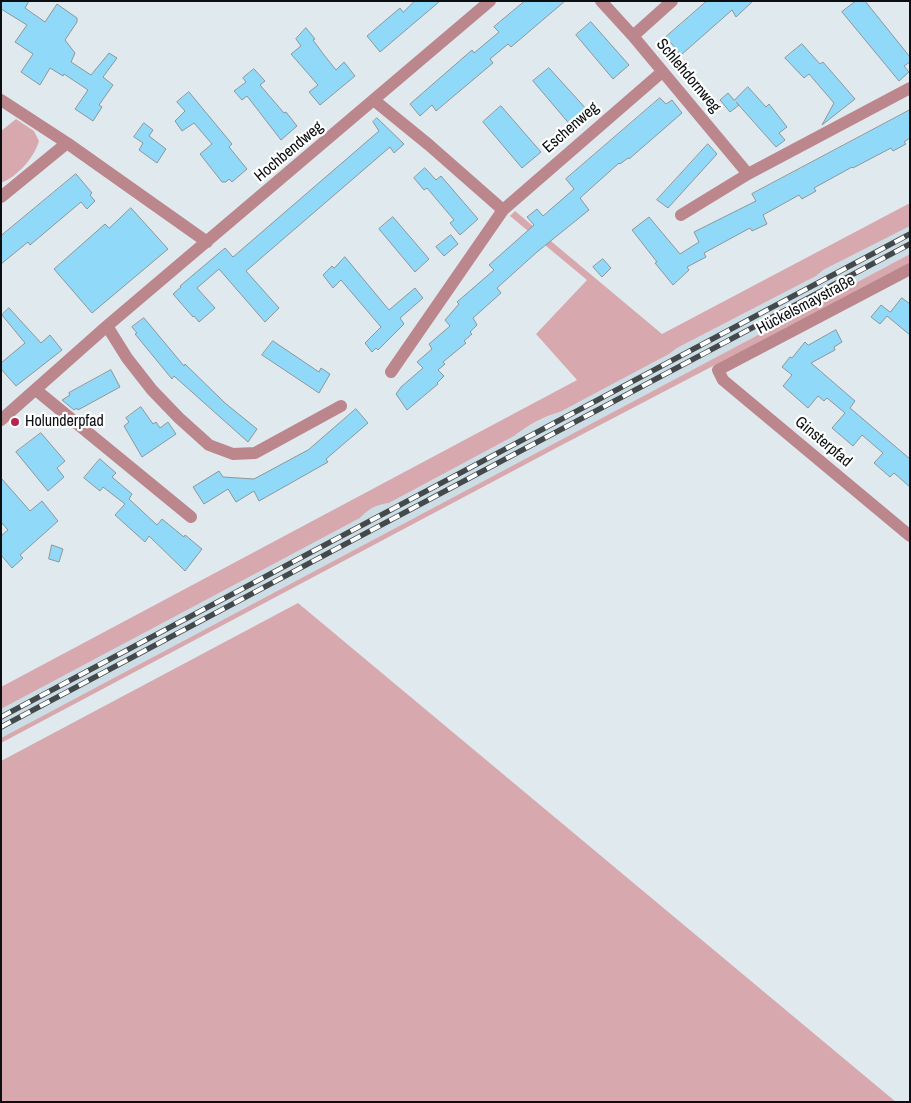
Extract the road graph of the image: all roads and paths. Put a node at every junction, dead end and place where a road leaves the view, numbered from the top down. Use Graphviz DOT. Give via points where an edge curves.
graph roads {
  1 [pos="490,1"];
  2 [pos="601,1"];
  3 [pos="672,1"];
  4 [pos="633,36"];
  5 [pos="662,72"];
  6 [pos="910,88"];
  7 [pos="1,100"];
  8 [pos="375,101"];
  9 [pos="67,143"];
  10 [pos="748,174"];
  11 [pos="1,197"];
  12 [pos="503,210"];
  13 [pos="681,215"];
  14 [pos="207,242"];
  15 [pos="910,269"];
  16 [pos="107,326"];
  17 [pos="718,370"];
  18 [pos="391,372"];
  19 [pos="36,390"];
  20 [pos="341,406"];
  21 [pos="1,420"];
  22 [pos="191,517"];
  23 [pos="910,536"];
  1 -- 8 [label="street, Hochbendweg"];
  2 -- 4 [label="street, Schlehdornweg"];
  3 -- 4 [label="street"];
  4 -- 5 [label="street, Schlehdornweg"];
  5 -- 10 [label="street, Schlehdornweg"];
  5 -- 12 [label="street, Eschenweg"];
  6 -- 10 [label="street"];
  7 -- 9 [label="street"];
  8 -- 12 [label="street"];
  8 -- 14 [label="street, Hochbendweg"];
  9 -- 11 [label="street"];
  9 -- 14 [label="street"];
  10 -- 13 [label="street"];
  12 -- 18 [label="street, Eschenweg"];
  14 -- 16 [label="street, Hochbendweg"];
  15 -- 17 [label="street, Hückelsmaystraße"];
  16 -- 19 [label="street, Hochbendweg"];
  16 -- 20 [label="street" via="152,390 179,418 209,445 233,454 255,452"];
  17 -- 23 [label="street, Ginsterpfad" via="723,380"];
  19 -- 21 [label="street, Hochbendweg"];
  19 -- 22 [label="street"];
}
